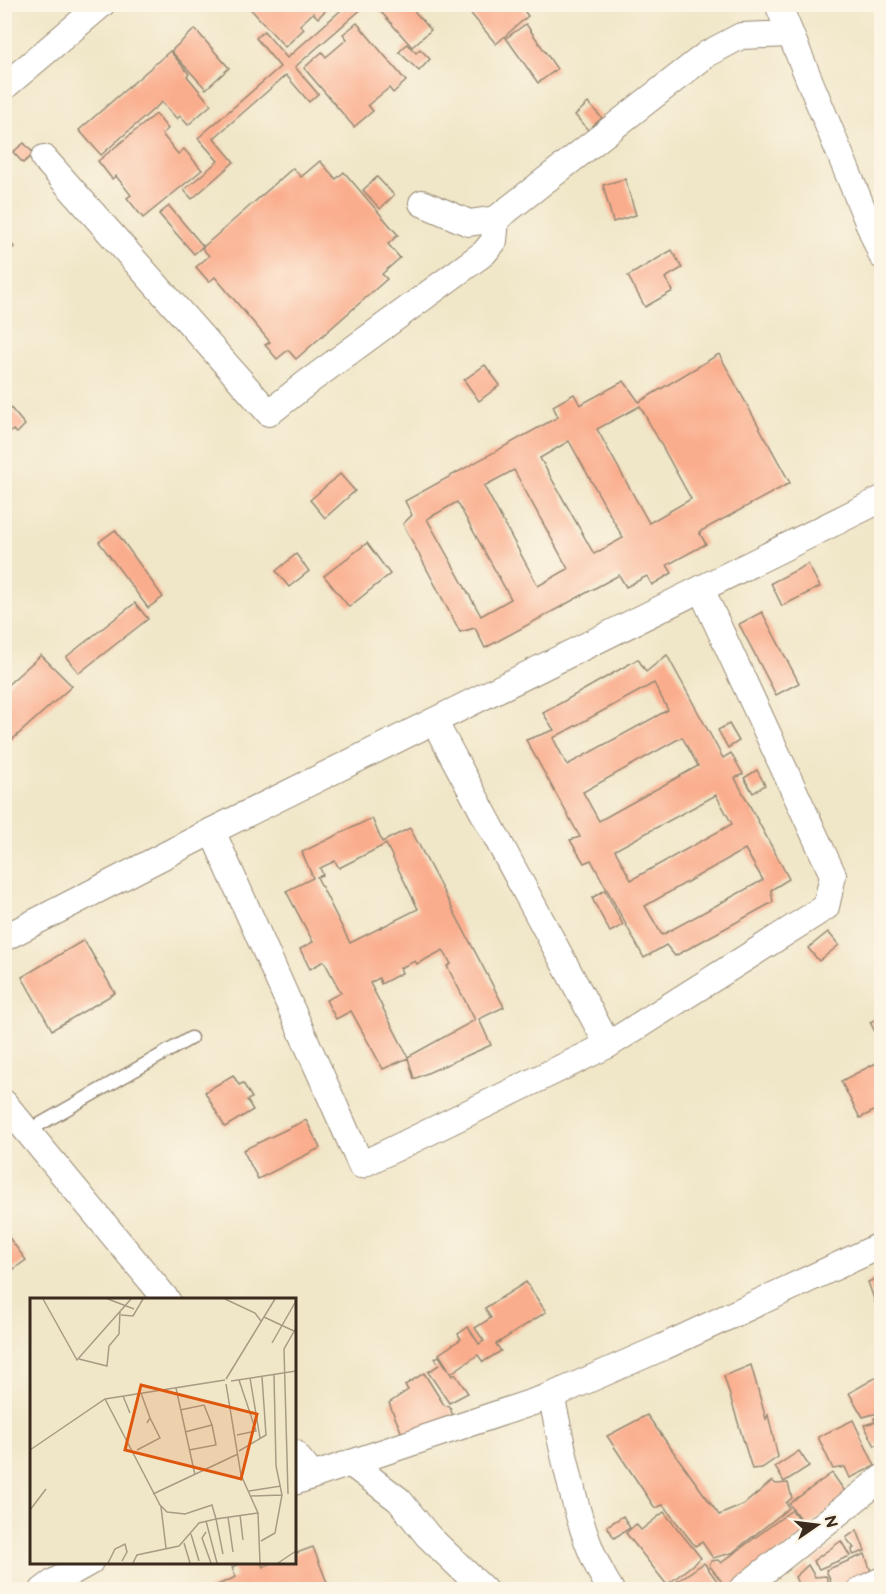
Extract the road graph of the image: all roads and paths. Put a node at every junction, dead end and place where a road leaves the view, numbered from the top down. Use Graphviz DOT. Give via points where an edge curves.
graph roads {
  1 [pos="102,4"];
  2 [pos="778,4"];
  3 [pos="790,34"];
  4 [pos="4,87"];
  5 [pos="44,158"];
  6 [pos="422,203"];
  7 [pos="496,219"];
  8 [pos="882,256"];
  9 [pos="882,499"];
  10 [pos="701,588"];
  11 [pos="434,721"];
  12 [pos="212,831"];
  13 [pos="4,938"];
  14 [pos="191,1038"];
  15 [pos="608,1045"];
  16 [pos="4,1103"];
  17 [pos="28,1131"];
  18 [pos="882,1245"];
  19 [pos="165,1298"];
  20 [pos="551,1396"];
  21 [pos="296,1459"];
  22 [pos="350,1463"];
  23 [pos="882,1478"];
  24 [pos="303,1479"];
  25 [pos="88,1564"];
  26 [pos="882,1580"];
  27 [pos="44,1590"];
  28 [pos="484,1590"];
  29 [pos="611,1590"];
  30 [pos="741,1590"];
  31 [pos="861,1590"];
  1 -- 4 [label="street"];
  2 -- 3 [label="street"];
  3 -- 7 [label="street" via="741,36 707,54"];
  3 -- 8 [label="street"];
  5 -- 7 [label="street" via="269,413 484,253 495,241"];
  6 -- 7 [label="street" via="469,223"];
  9 -- 10 [label="street"];
  10 -- 11 [label="street"];
  10 -- 15 [label="street" via="833,876 826,907"];
  11 -- 12 [label="street"];
  11 -- 15 [label="street"];
  12 -- 13 [label="street"];
  12 -- 15 [label="street" via="361,1165"];
  14 -- 17 [label="lane"];
  16 -- 17 [label="street"];
  17 -- 19 [label="street"];
  18 -- 20 [label="street"];
  20 -- 22 [label="street"];
  20 -- 29 [label="street" via="581,1521 597,1569"];
  21 -- 24 [label="street"];
  22 -- 24 [label="street"];
  22 -- 28 [label="street" via="399,1500 428,1536"];
  23 -- 30 [label="street"];
  25 -- 27 [label="street"];
  26 -- 31 [label="street"];
}
